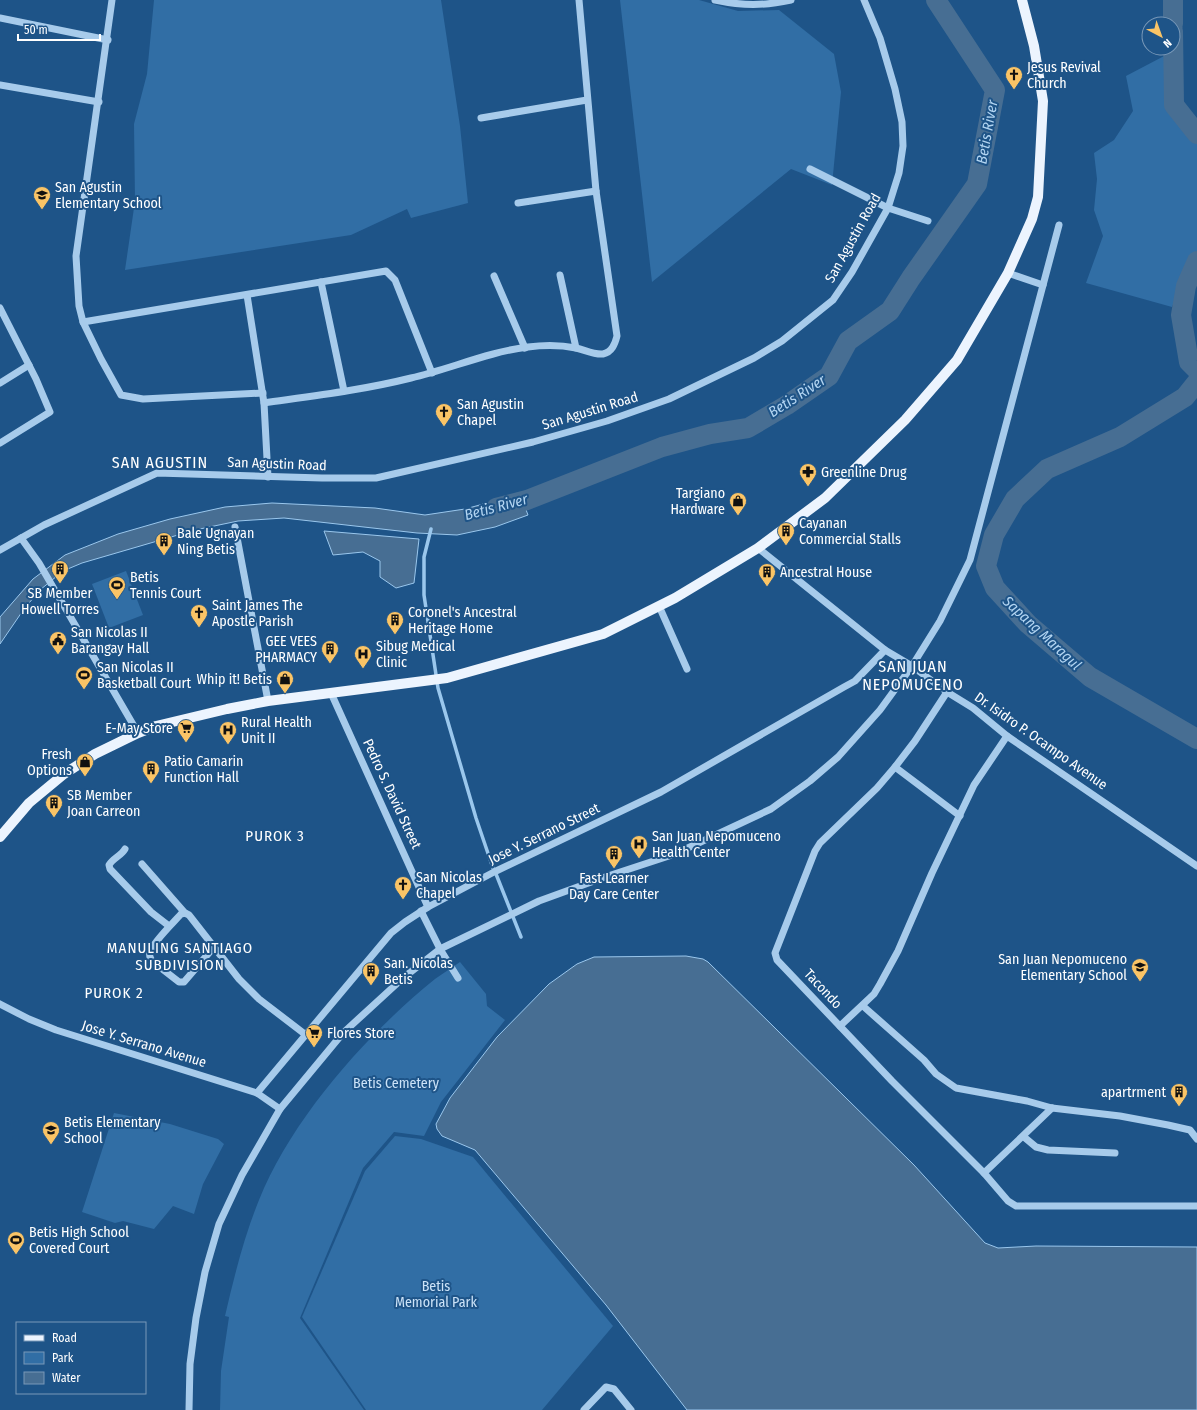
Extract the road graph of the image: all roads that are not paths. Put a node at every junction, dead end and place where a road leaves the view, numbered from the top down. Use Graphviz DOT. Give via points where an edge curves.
graph roads {
  1 [pos="112,0"];
  2 [pos="579,0"];
  3 [pos="715,0"];
  4 [pos="791,0"];
  5 [pos="864,0"];
  6 [pos="1022,0"];
  7 [pos="0,18"];
  8 [pos="108,40"];
  9 [pos="0,85"];
  10 [pos="587,100"];
  11 [pos="99,102"];
  12 [pos="481,118"];
  13 [pos="810,169"];
  14 [pos="596,191"];
  15 [pos="518,203"];
  16 [pos="888,208"];
  17 [pos="928,221"];
  18 [pos="1059,225"];
  19 [pos="1008,273"];
  20 [pos="560,275"];
  21 [pos="494,276"];
  22 [pos="321,282"];
  23 [pos="1043,285"];
  24 [pos="247,295"];
  25 [pos="0,308"];
  26 [pos="83,322"];
  27 [pos="524,348"];
  28 [pos="576,348"];
  29 [pos="29,365"];
  30 [pos="432,373"];
  31 [pos="0,383"];
  32 [pos="344,391"];
  33 [pos="263,393"];
  34 [pos="264,403"];
  35 [pos="0,443"];
  36 [pos="268,476"];
  37 [pos="235,527"];
  38 [pos="21,538"];
  39 [pos="758,548"];
  40 [pos="0,550"];
  41 [pos="659,606"];
  42 [pos="885,650"];
  43 [pos="912,666"];
  44 [pos="687,669"];
  45 [pos="947,692"];
  46 [pos="331,693"];
  47 [pos="268,701"];
  48 [pos="138,733"];
  49 [pos="1008,736"];
  50 [pos="895,767"];
  51 [pos="960,816"];
  52 [pos="0,837"];
  53 [pos="125,849"];
  54 [pos="142,864"];
  55 [pos="1197,866"];
  56 [pos="428,907"];
  57 [pos="421,911"];
  58 [pos="185,913"];
  59 [pos="170,926"];
  60 [pos="214,947"];
  61 [pos="440,949"];
  62 [pos="458,978"];
  63 [pos="0,1004"];
  64 [pos="863,1006"];
  65 [pos="840,1026"];
  66 [pos="306,1035"];
  67 [pos="257,1093"];
  68 [pos="1052,1108"];
  69 [pos="280,1109"];
  70 [pos="1024,1137"];
  71 [pos="1197,1139"];
  72 [pos="1115,1153"];
  73 [pos="984,1173"];
  74 [pos="1197,1206"];
  75 [pos="189,1410"];
  76 [pos="584,1410"];
  77 [pos="631,1410"];
  1 -- 8 [label="street"];
  2 -- 10 [label="street"];
  3 -- 4 [label="street" via="739,5 764,5"];
  5 -- 16 [label="street, San Agustin Road" via="880,38 902,122 903,146 899,173"];
  6 -- 19 [label="main road" via="1034,46 1042,108 1038,197 1032,219"];
  7 -- 8 [label="street"];
  8 -- 11 [label="street"];
  9 -- 11 [label="street"];
  10 -- 12 [label="street"];
  10 -- 14 [label="street"];
  11 -- 26 [label="street" via="76,256 78,306"];
  13 -- 16 [label="street"];
  14 -- 15 [label="street"];
  14 -- 28 [label="street" via="617,336 611,350 604,354"];
  16 -- 17 [label="street"];
  16 -- 36 [label="street, San Agustin Road" via="833,300 805,324 761,354 669,399 607,421 533,442 376,478"];
  18 -- 23 [label="street"];
  19 -- 23 [label="street"];
  19 -- 39 [label="main road" via="957,360 906,420 825,498"];
  20 -- 28 [label="street"];
  21 -- 27 [label="street"];
  22 -- 24 [label="street"];
  22 -- 30 [label="street" via="386,271 391,274"];
  22 -- 32 [label="street"];
  23 -- 43 [label="street" via="970,560 940,621"];
  24 -- 26 [label="street"];
  24 -- 33 [label="street"];
  25 -- 29 [label="street"];
  26 -- 33 [label="street" via="121,395 143,399"];
  27 -- 28 [label="street"];
  27 -- 30 [label="street"];
  29 -- 31 [label="street"];
  29 -- 35 [label="street" via="50,412"];
  30 -- 32 [label="street"];
  32 -- 34 [label="street"];
  33 -- 34 [label="street"];
  34 -- 36 [label="street"];
  36 -- 38 [label="street, San Agustin Road" via="157,473"];
  37 -- 47 [label="street"];
  38 -- 40 [label="street, San Agustin Road"];
  38 -- 48 [label="street" via="39,563"];
  39 -- 41 [label="main road"];
  39 -- 42 [label="street, Dr. Isidro P. Ocampo Avenue"];
  41 -- 44 [label="street"];
  41 -- 46 [label="main road" via="603,634 447,678"];
  42 -- 43 [label="street, Dr. Isidro P. Ocampo Avenue"];
  42 -- 56 [label="street, Jose Y. Serrano Street" via="855,681 661,792 494,872"];
  43 -- 45 [label="street, Dr. Isidro P. Ocampo Avenue"];
  43 -- 61 [label="street" via="880,710 838,757 771,809 675,854 539,901"];
  45 -- 49 [label="street, Dr. Isidro P. Ocampo Avenue" via="973,708"];
  45 -- 50 [label="street, Tacondo"];
  46 -- 47 [label="main road"];
  46 -- 56 [label="street, Pedro S. David Street"];
  47 -- 48 [label="main road" via="156,726"];
  48 -- 52 [label="main road" via="95,754 64,774 29,803"];
  49 -- 51 [label="street, Tacondo" via="974,785"];
  49 -- 55 [label="street, Dr. Isidro P. Ocampo Avenue"];
  50 -- 51 [label="street"];
  50 -- 65 [label="street, Tacondo" via="820,843 775,953 777,960"];
  51 -- 64 [label="street, Tacondo" via="898,951 877,989"];
  53 -- 59 [label="street" via="112,861 110,869 151,912"];
  54 -- 58 [label="street"];
  56 -- 57 [label="street, Jose Y. Serrano Street"];
  57 -- 61 [label="street"];
  57 -- 66 [label="street, Jose Y. Serrano Street" via="391,933"];
  58 -- 59 [label="street"];
  58 -- 60 [label="street"];
  59 -- 60 [label="street" via="150,951 149,956 180,982 187,980"];
  60 -- 66 [label="street" via="239,979 259,999"];
  61 -- 62 [label="street"];
  61 -- 69 [label="street" via="359,1018"];
  63 -- 67 [label="street, Jose Y. Serrano Avenue" via="56,1030"];
  64 -- 65 [label="street, Tacondo"];
  64 -- 68 [label="street" via="946,1082 956,1088"];
  65 -- 73 [label="street"];
  66 -- 67 [label="street, Jose Y. Serrano Street"];
  67 -- 69 [label="street, Jose Y. Serrano Avenue"];
  68 -- 70 [label="street"];
  68 -- 71 [label="street" via="1168,1125 1190,1130"];
  69 -- 75 [label="street" via="242,1175 219,1224 205,1272 196,1318 190,1364"];
  70 -- 72 [label="street" via="1036,1147 1048,1150"];
  70 -- 73 [label="street"];
  73 -- 74 [label="street" via="1008,1201 1016,1206"];
  76 -- 77 [label="street" via="606,1386 614,1389"];
}
